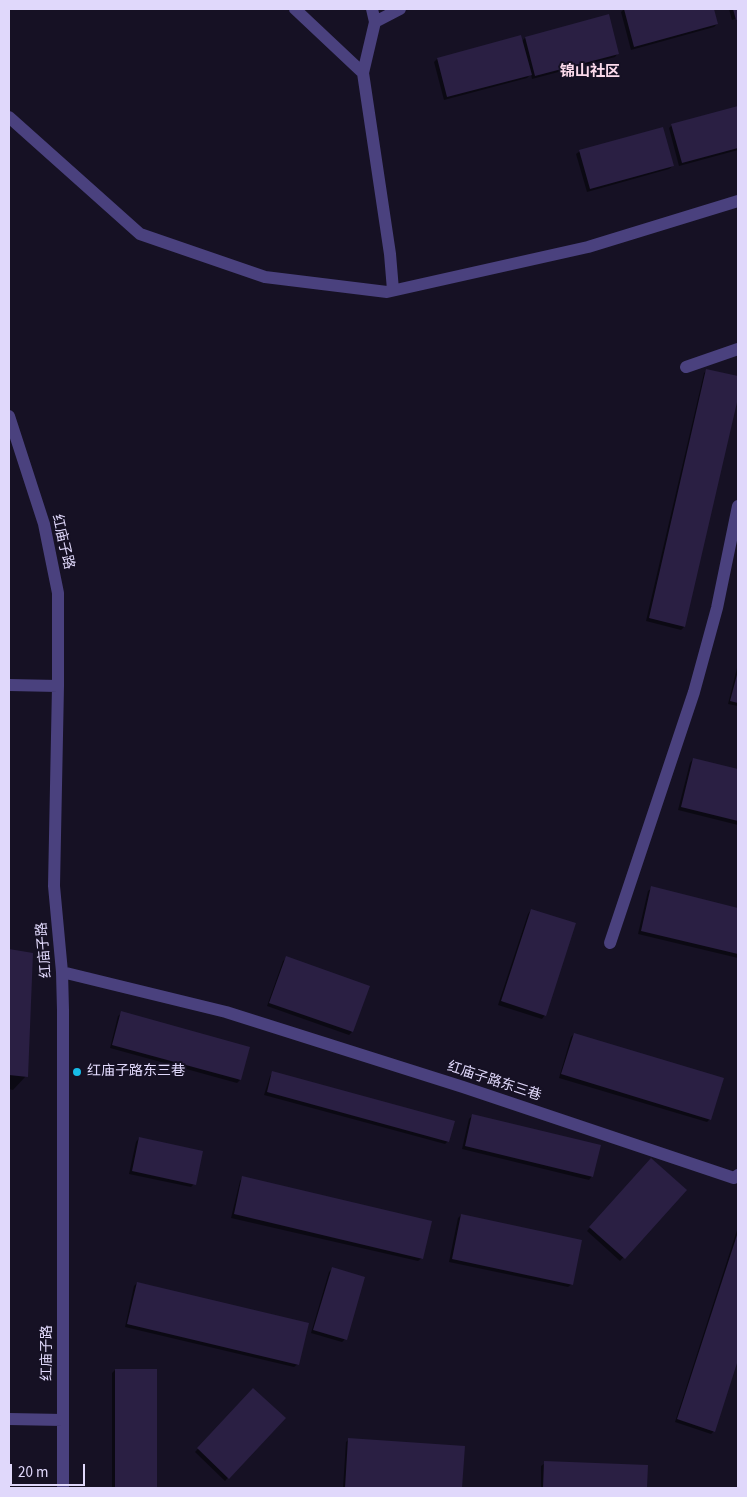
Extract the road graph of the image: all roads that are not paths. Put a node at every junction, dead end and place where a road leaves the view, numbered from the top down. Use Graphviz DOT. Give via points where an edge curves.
graph roads {
  1 [pos="295,9"];
  2 [pos="372,9"];
  3 [pos="400,9"];
  4 [pos="375,22"];
  5 [pos="363,73"];
  6 [pos="9,117"];
  7 [pos="738,201"];
  8 [pos="393,290"];
  9 [pos="738,349"];
  10 [pos="686,367"];
  11 [pos="9,416"];
  12 [pos="738,506"];
  13 [pos="9,685"];
  14 [pos="58,686"];
  15 [pos="610,943"];
  16 [pos="62,972"];
  17 [pos="738,1175"];
  18 [pos="9,1419"];
  19 [pos="63,1420"];
  20 [pos="63,1488"];
  1 -- 5 [label="street"];
  2 -- 4 [label="street"];
  3 -- 4 [label="street"];
  4 -- 5 [label="street"];
  5 -- 8 [label="street"];
  6 -- 8 [label="street" via="140,234 265,278 387,292"];
  7 -- 8 [label="street" via="588,247"];
  9 -- 10 [label="street"];
  11 -- 14 [label="street, 红庙子路" via="44,524 58,593"];
  12 -- 15 [label="street" via="717,608 694,692"];
  13 -- 14 [label="street"];
  14 -- 16 [label="street, 红庙子路" via="54,886"];
  16 -- 17 [label="street, 红庙子路东三巷" via="226,1012 464,1087 734,1178"];
  16 -- 19 [label="street, 红庙子路"];
  18 -- 19 [label="street"];
  19 -- 20 [label="street, 红庙子路"];
}
